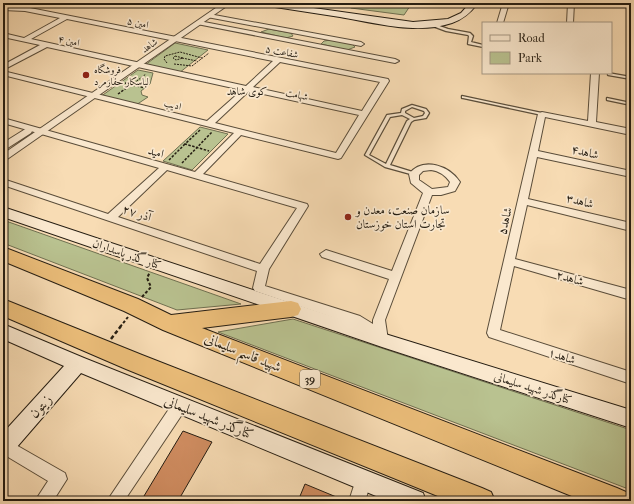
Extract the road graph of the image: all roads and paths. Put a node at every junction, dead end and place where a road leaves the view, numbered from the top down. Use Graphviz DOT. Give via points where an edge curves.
graph roads {
  1 [pos="36,3"];
  2 [pos="220,3"];
  3 [pos="228,3"];
  4 [pos="262,3"];
  5 [pos="474,3"];
  6 [pos="506,3"];
  7 [pos="571,3"];
  8 [pos="301,5"];
  9 [pos="334,5"];
  10 [pos="3,8"];
  11 [pos="25,9"];
  12 [pos="347,12"];
  13 [pos="470,12"];
  14 [pos="209,16"];
  15 [pos="66,17"];
  16 [pos="393,21"];
  17 [pos="500,22"];
  18 [pos="570,22"];
  19 [pos="199,23"];
  20 [pos="244,23"];
  21 [pos="430,24"];
  22 [pos="264,26"];
  23 [pos="235,30"];
  24 [pos="302,33"];
  25 [pos="254,34"];
  26 [pos="3,36"];
  27 [pos="322,37"];
  28 [pos="172,39"];
  29 [pos="24,40"];
  30 [pos="293,42"];
  31 [pos="45,45"];
  32 [pos="313,46"];
  33 [pos="482,46"];
  34 [pos="215,48"];
  35 [pos="351,55"];
  36 [pos="182,58"];
  37 [pos="202,58"];
  38 [pos="176,60"];
  39 [pos="278,60"];
  40 [pos="197,61"];
  41 [pos="395,61"];
  42 [pos="170,64"];
  43 [pos="134,65"];
  44 [pos="192,66"];
  45 [pos="3,68"];
  46 [pos="149,72"];
  47 [pos="3,73"];
  48 [pos="181,74"];
  49 [pos="595,74"];
  50 [pos="609,74"];
  51 [pos="631,78"];
  52 [pos="116,81"];
  53 [pos="131,85"];
  54 [pos="145,88"];
  55 [pos="245,90"];
  56 [pos="89,95"];
  57 [pos="463,97"];
  58 [pos="608,99"];
  59 [pos="110,100"];
  60 [pos="631,104"];
  61 [pos="403,114"];
  62 [pos="542,114"];
  63 [pos="363,116"];
  64 [pos="413,119"];
  65 [pos="3,120"];
  66 [pos="207,124"];
  67 [pos="592,124"];
  68 [pos="218,126"];
  69 [pos="32,129"];
  70 [pos="43,131"];
  71 [pos="240,132"];
  72 [pos="631,132"];
  73 [pos="185,144"];
  74 [pos="3,148"];
  75 [pos="197,148"];
  76 [pos="218,153"];
  77 [pos="534,153"];
  78 [pos="3,159"];
  79 [pos="165,165"];
  80 [pos="387,166"];
  81 [pos="175,170"];
  82 [pos="414,174"];
  83 [pos="631,174"];
  84 [pos="196,176"];
  85 [pos="3,182"];
  86 [pos="428,192"];
  87 [pos="523,201"];
  88 [pos="3,212"];
  89 [pos="110,218"];
  90 [pos="631,227"];
  91 [pos="3,254"];
  92 [pos="326,254"];
  93 [pos="509,261"];
  94 [pos="263,269"];
  95 [pos="396,277"];
  96 [pos="631,295"];
  97 [pos="252,297"];
  98 [pos="3,307"];
  99 [pos="291,309"];
  100 [pos="170,324"];
  101 [pos="3,331"];
  102 [pos="493,333"];
  103 [pos="382,340"];
  104 [pos="78,364"];
  105 [pos="631,378"];
  106 [pos="180,405"];
  107 [pos="631,419"];
  108 [pos="4,447"];
  109 [pos="364,480"];
  110 [pos="43,501"];
  111 [pos="115,501"];
  112 [pos="357,501"];
  113 [pos="415,501"];
  114 [pos="482,501"];
  115 [pos="617,501"];
  1 -- 11 [label="street"];
  2 -- 28 [label="street, شاهد"];
  3 -- 14 [label="street, شاهد"];
  4 -- 8 [label="main road"];
  5 -- 13 [label="main road"];
  6 -- 17 [label="street"];
  7 -- 18 [label="street"];
  8 -- 12 [label="main road"];
  8 -- 16 [label="main road"];
  9 -- 12 [label="main road"];
  10 -- 11 [label="street, امین ۵"];
  11 -- 15 [label="street, امین ۵"];
  12 -- 16 [label="main road"];
  13 -- 16 [label="main road" via="457,9 435,18"];
  13 -- 21 [label="main road" via="448,21"];
  14 -- 19 [label="street, شاهد"];
  14 -- 20 [label="street"];
  15 -- 28 [label="street, امین ۵"];
  15 -- 29 [label="street"];
  16 -- 21 [label="main road" via="404,25"];
  19 -- 23 [label="street"];
  19 -- 28 [label="street, شاهد"];
  20 -- 22 [label="street"];
  20 -- 23 [label="street"];
  21 -- 33 [label="lane" via="469,34 469,43"];
  22 -- 24 [label="street"];
  22 -- 25 [label="street"];
  23 -- 25 [label="street"];
  24 -- 27 [label="street"];
  24 -- 30 [label="street"];
  25 -- 30 [label="street"];
  26 -- 29 [label="street, امین ۴"];
  27 -- 32 [label="street"];
  27 -- 35 [label="street" via="363,42"];
  28 -- 34 [label="street, شفاعت ۵"];
  28 -- 43 [label="street, شاهد"];
  29 -- 31 [label="street, امین ۴"];
  30 -- 32 [label="street"];
  31 -- 43 [label="street, امین ۴"];
  31 -- 45 [label="street"];
  32 -- 35 [label="street"];
  34 -- 37 [label="path"];
  34 -- 39 [label="street, شفاعت ۵"];
  35 -- 41 [label="street"];
  36 -- 38 [label="path"];
  36 -- 38 [label="path" via="179,55 173,58"];
  36 -- 40 [label="path"];
  37 -- 40 [label="path"];
  37 -- 42 [label="path" via="186,52 173,52 164,59"];
  38 -- 42 [label="path"];
  39 -- 55 [label="street"];
  39 -- 63 [label="street, شفاعت ۵" via="385,82"];
  40 -- 44 [label="path"];
  42 -- 44 [label="path"];
  43 -- 46 [label="street, شهامت"];
  43 -- 48 [label="street, شهامت"];
  43 -- 52 [label="street, شاهد"];
  43 -- 56 [label="street, شاهد"];
  44 -- 48 [label="path"];
  46 -- 53 [label="path"];
  46 -- 55 [label="street, شهامت"];
  47 -- 56 [label="street, ادیب"];
  48 -- 55 [label="street, شهامت"];
  49 -- 67 [label="street"];
  50 -- 51 [label="lane"];
  52 -- 53 [label="path"];
  52 -- 56 [label="street, شاهد"];
  53 -- 54 [label="path"];
  53 -- 59 [label="path"];
  55 -- 63 [label="street, شهامت"];
  55 -- 66 [label="street"];
  56 -- 59 [label="street, ادیب"];
  56 -- 69 [label="street, شاهد"];
  56 -- 70 [label="street, شاهد"];
  57 -- 62 [label="lane"];
  58 -- 60 [label="lane"];
  59 -- 66 [label="street, ادیب"];
  61 -- 64 [label="lane"];
  61 -- 64 [label="lane" via="403,110 412,106 427,113 425,117"];
  61 -- 80 [label="lane" via="388,116 367,154"];
  62 -- 67 [label="street"];
  62 -- 77 [label="street, شاهد۵"];
  63 -- 71 [label="street, ادیب" via="338,156"];
  64 -- 80 [label="lane" via="409,121"];
  65 -- 69 [label="street, امید"];
  66 -- 68 [label="street, ادیب"];
  66 -- 73 [label="path"];
  67 -- 72 [label="street"];
  68 -- 71 [label="street, ادیب"];
  68 -- 75 [label="path"];
  69 -- 70 [label="street, امید"];
  69 -- 74 [label="street, شاهد"];
  70 -- 78 [label="street, شاهد"];
  70 -- 79 [label="street, امید"];
  71 -- 76 [label="street"];
  73 -- 75 [label="path"];
  73 -- 79 [label="path"];
  75 -- 76 [label="path"];
  75 -- 81 [label="path"];
  76 -- 84 [label="street"];
  77 -- 83 [label="street, شاهد۴"];
  77 -- 87 [label="street, شاهد۵"];
  79 -- 81 [label="street, امید"];
  79 -- 89 [label="street"];
  80 -- 82 [label="lane"];
  81 -- 84 [label="street, امید"];
  82 -- 86 [label="street" via="414,181"];
  82 -- 86 [label="street" via="420,169 431,167 442,169 451,175 455,182 452,189 443,193"];
  84 -- 94 [label="street, امید" via="303,206"];
  85 -- 89 [label="street, آذر ۲۷"];
  86 -- 95 [label="street"];
  87 -- 90 [label="street, شاهد۳"];
  87 -- 93 [label="street, شاهد۵"];
  88 -- 97 [label="main road, کنار گذر پاسداران"];
  89 -- 94 [label="street, آذر ۲۷"];
  91 -- 100 [label="highway, شهید قاسم سلیمانی / 39" via="131,305"];
  92 -- 95 [label="street"];
  93 -- 96 [label="street, شاهد۲"];
  93 -- 102 [label="street, شاهد۵"];
  94 -- 103 [label="street" via="259,288 356,320 370,328"];
  95 -- 103 [label="street" via="379,320"];
  97 -- 99 [label="main road, کنارگذر شهید سلیمانی"];
  98 -- 114 [label="highway"];
  99 -- 100 [label="highway"];
  99 -- 103 [label="main road, کنارگذر شهید سلیمانی"];
  100 -- 115 [label="highway, شهید قاسم سلیمانی / 39"];
  101 -- 104 [label="main road, کنارگذر شهید سلیمانی"];
  102 -- 105 [label="street, شاهد۱"];
  103 -- 107 [label="main road, کنارگذر شهید سلیمانی"];
  104 -- 106 [label="main road, کنارگذر شهید سلیمانی"];
  104 -- 108 [label="main road, زیتون"];
  106 -- 109 [label="main road, کنارگذر شهید سلیمانی"];
  106 -- 111 [label="street"];
  108 -- 110 [label="street" via="59,479"];
  109 -- 112 [label="street"];
  109 -- 113 [label="main road, کنارگذر شهید سلیمانی"];
}
